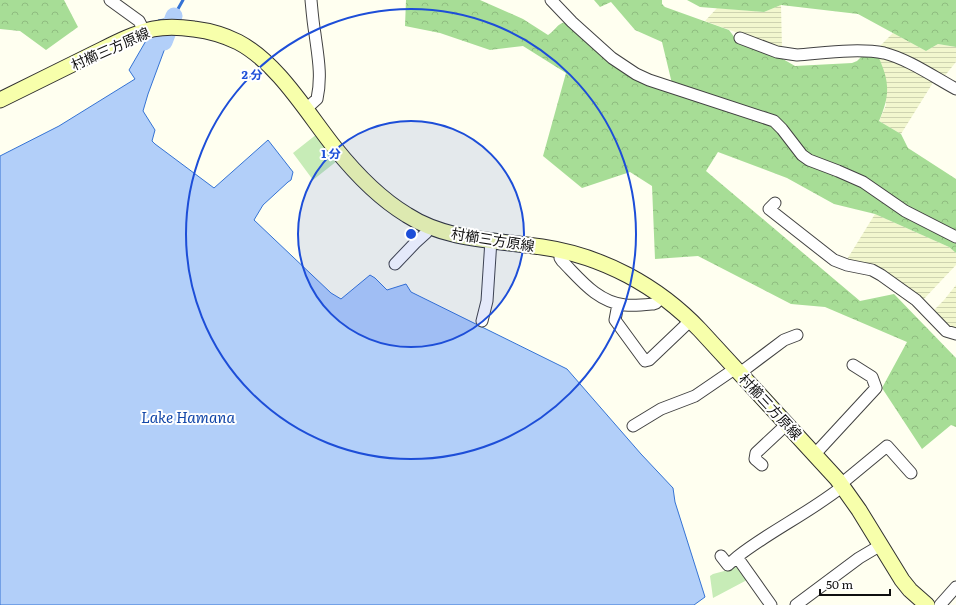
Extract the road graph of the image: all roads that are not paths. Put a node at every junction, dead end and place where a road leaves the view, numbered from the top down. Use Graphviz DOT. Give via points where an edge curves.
graph roads {
  1 [pos="110,0"];
  2 [pos="311,0"];
  3 [pos="550,0"];
  4 [pos="144,31"];
  5 [pos="740,38"];
  6 [pos="956,89"];
  7 [pos="0,100"];
  8 [pos="306,109"];
  9 [pos="774,203"];
  10 [pos="430,227"];
  11 [pos="956,237"];
  12 [pos="491,240"];
  13 [pos="561,250"];
  14 [pos="395,264"];
  15 [pos="662,296"];
  16 [pos="618,304"];
  17 [pos="691,320"];
  18 [pos="482,322"];
  19 [pos="956,334"];
  20 [pos="797,335"];
  21 [pos="853,366"];
  22 [pos="738,371"];
  23 [pos="787,424"];
  24 [pos="633,426"];
  25 [pos="815,454"];
  26 [pos="762,465"];
  27 [pos="911,472"];
  28 [pos="842,485"];
  29 [pos="881,545"];
  30 [pos="721,556"];
  31 [pos="737,557"];
  32 [pos="956,587"];
  33 [pos="771,605"];
  34 [pos="796,605"];
  35 [pos="927,605"];
  36 [pos="940,605"];
  1 -- 4 [label="street" via="139,21"];
  2 -- 8 [label="street" via="320,73 317,99"];
  3 -- 11 [label="street" via="612,58 630,71 649,80 774,121 808,160 863,182 905,211"];
  4 -- 7 [label="main road, 村櫛三方原線"];
  4 -- 8 [label="main road, 村櫛三方原線" via="170,27 195,29 227,37 257,55"];
  5 -- 6 [label="street" via="787,54 860,51 884,53 908,62"];
  8 -- 10 [label="main road, 村櫛三方原線" via="343,157 373,189 407,216"];
  9 -- 19 [label="street" via="769,210 828,256 840,263 877,272 916,300 946,331"];
  10 -- 12 [label="main road, 村櫛三方原線" via="459,236"];
  10 -- 14 [label="street"];
  12 -- 13 [label="main road, 村櫛三方原線"];
  12 -- 18 [label="street" via="487,301"];
  13 -- 15 [label="main road, 村櫛三方原線" via="612,267"];
  13 -- 16 [label="street" via="562,261 589,288 602,298"];
  15 -- 16 [label="street" via="653,304"];
  15 -- 17 [label="main road, 村櫛三方原線"];
  16 -- 17 [label="street" via="615,320 645,361"];
  17 -- 22 [label="main road, 村櫛三方原線"];
  20 -- 22 [label="street" via="784,340"];
  21 -- 25 [label="street" via="872,377 876,388"];
  22 -- 23 [label="main road, 村櫛三方原線"];
  22 -- 24 [label="street" via="695,396 661,409"];
  23 -- 25 [label="main road, 村櫛三方原線"];
  23 -- 26 [label="street" via="756,453 756,459"];
  25 -- 28 [label="main road, 村櫛三方原線"];
  27 -- 28 [label="street" via="887,446"];
  28 -- 29 [label="main road, 村櫛三方原線"];
  28 -- 31 [label="street"];
  29 -- 34 [label="street" via="859,558"];
  29 -- 35 [label="main road, 村櫛三方原線" via="902,580"];
  30 -- 31 [label="street" via="728,565"];
  31 -- 33 [label="street"];
  32 -- 36 [label="street"];
}
